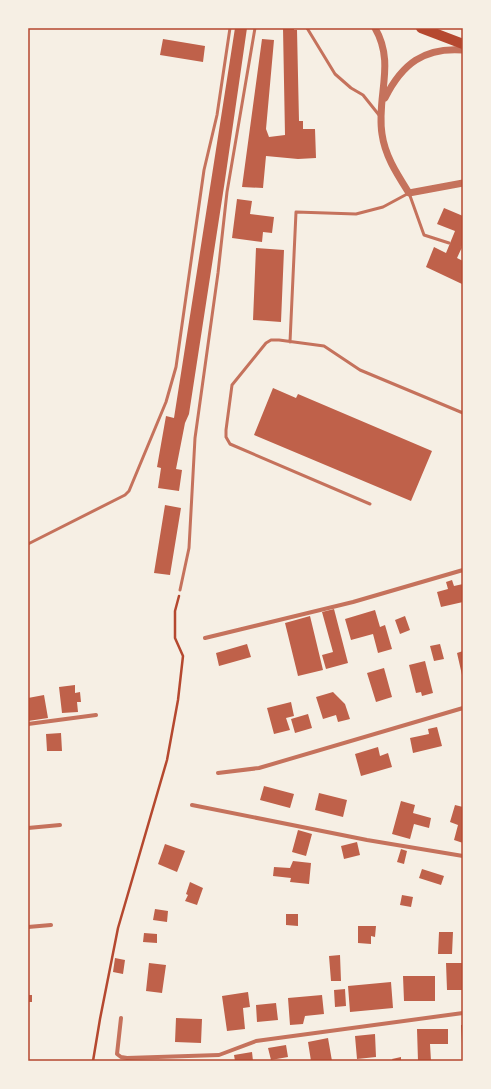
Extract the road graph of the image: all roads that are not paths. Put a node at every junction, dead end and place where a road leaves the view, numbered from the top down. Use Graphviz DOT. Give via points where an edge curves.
graph roads {
  1 [pos="230,28"];
  2 [pos="255,28"];
  3 [pos="307,28"];
  4 [pos="375,28"];
  5 [pos="421,28"];
  6 [pos="463,44"];
  7 [pos="463,50"];
  8 [pos="382,104"];
  9 [pos="380,116"];
  10 [pos="463,183"];
  11 [pos="409,193"];
  12 [pos="450,244"];
  13 [pos="290,342"];
  14 [pos="463,413"];
  15 [pos="370,504"];
  16 [pos="28,544"];
  17 [pos="463,570"];
  18 [pos="180,590"];
  19 [pos="206,638"];
  20 [pos="463,708"];
  21 [pos="96,715"];
  22 [pos="28,724"];
  23 [pos="218,773"];
  24 [pos="192,805"];
  25 [pos="60,825"];
  26 [pos="28,828"];
  27 [pos="463,856"];
  28 [pos="51,925"];
  29 [pos="28,927"];
  30 [pos="463,1013"];
  31 [pos="121,1018"];
  1 -- 16 [label="lane" via="217,115 204,170 178,355 166,402 129,491"];
  2 -- 18 [label="lane" via="227,192 195,438 189,548"];
  3 -- 9 [label="lane" via="335,74 362,95"];
  4 -- 8 [label="street" via="382,44 386,65"];
  5 -- 6 [label="main road"];
  7 -- 8 [label="street" via="445,49 416,59 391,85"];
  8 -- 9 [label="street"];
  9 -- 11 [label="street" via="382,135 390,162"];
  10 -- 11 [label="street"];
  11 -- 12 [label="lane" via="424,234"];
  11 -- 13 [label="lane" via="383,207 356,214 296,212"];
  13 -- 14 [label="lane" via="324,346 360,370"];
  13 -- 15 [label="lane" via="271,340 266,343 232,385 226,437 230,444"];
  17 -- 19 [label="street" via="353,602"];
  20 -- 23 [label="street" via="259,768"];
  21 -- 22 [label="street"];
  24 -- 27 [label="street" via="367,840"];
  25 -- 26 [label="street"];
  28 -- 29 [label="street"];
  30 -- 31 [label="street" via="256,1041 219,1055 127,1058 117,1054"];
}
